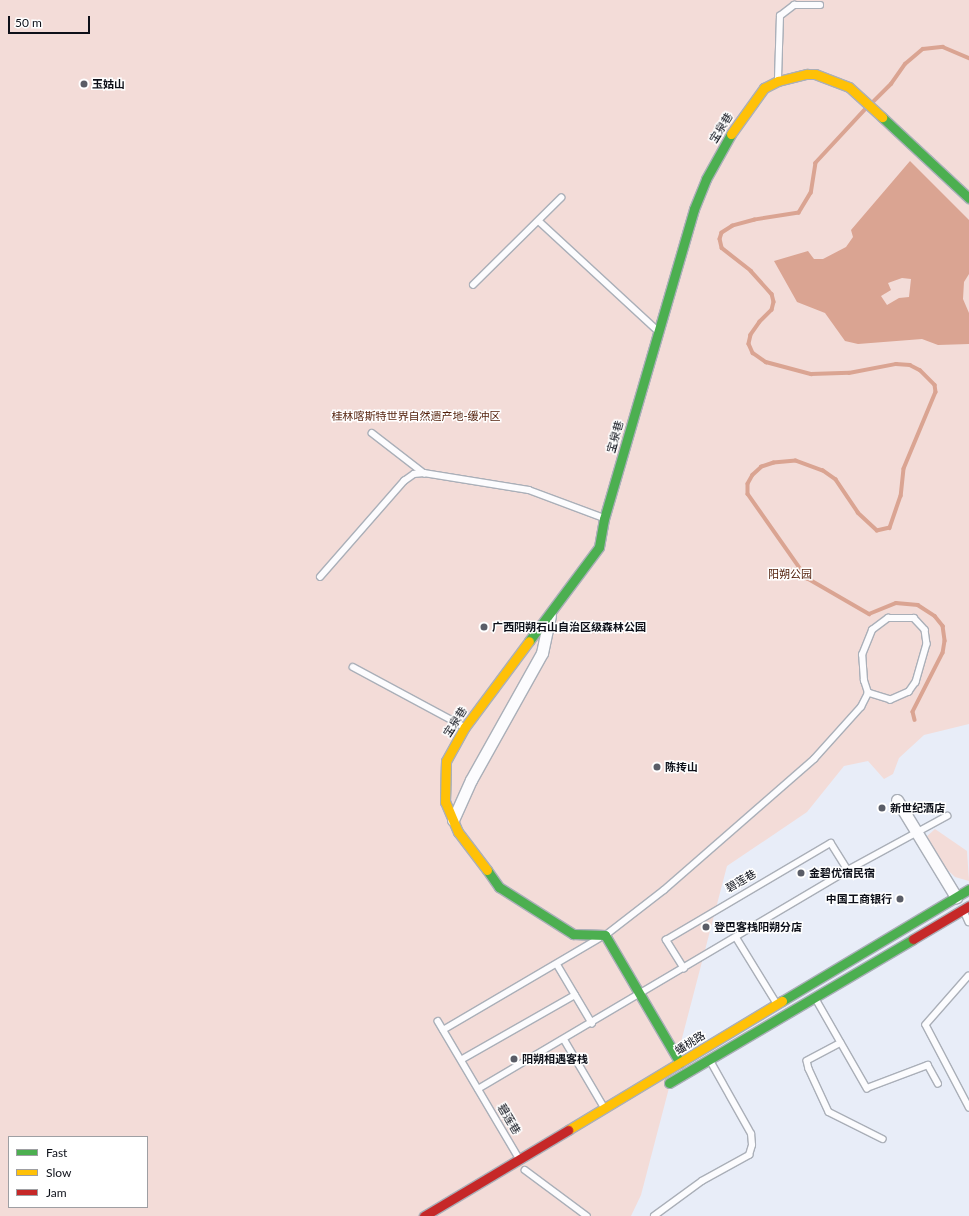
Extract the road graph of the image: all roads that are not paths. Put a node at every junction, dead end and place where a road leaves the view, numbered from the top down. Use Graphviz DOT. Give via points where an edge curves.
graph roads {
  1 [pos="820,5"];
  2 [pos="778,81"];
  3 [pos="561,198"];
  4 [pos="969,198"];
  5 [pos="539,221"];
  6 [pos="473,285"];
  7 [pos="658,330"];
  8 [pos="372,433"];
  9 [pos="424,473"];
  10 [pos="604,518"];
  11 [pos="320,578"];
  12 [pos="551,612"];
  13 [pos="353,667"];
  14 [pos="868,693"];
  15 [pos="465,727"];
  16 [pos="896,800"];
  17 [pos="947,816"];
  18 [pos="453,820"];
  19 [pos="916,832"];
  20 [pos="848,870"];
  21 [pos="969,889"];
  22 [pos="956,897"];
  23 [pos="966,908"];
  24 [pos="969,922"];
  25 [pos="605,935"];
  26 [pos="736,937"];
  27 [pos="557,964"];
  28 [pos="684,969"];
  29 [pos="969,976"];
  30 [pos="575,995"];
  31 [pos="640,995"];
  32 [pos="814,997"];
  33 [pos="777,1004"];
  34 [pos="438,1021"];
  35 [pos="592,1023"];
  36 [pos="444,1030"];
  37 [pos="564,1040"];
  38 [pos="841,1043"];
  39 [pos="708,1059"];
  40 [pos="461,1060"];
  41 [pos="680,1063"];
  42 [pos="938,1083"];
  43 [pos="478,1089"];
  44 [pos="657,1090"];
  45 [pos="969,1107"];
  46 [pos="605,1109"];
  47 [pos="883,1139"];
  48 [pos="520,1160"];
  49 [pos="525,1170"];
  50 [pos="424,1216"];
  51 [pos="587,1216"];
  52 [pos="654,1216"];
  1 -- 2 [label="lane" via="794,5 780,16"];
  2 -- 4 [label="street, 宝泉巷" via="815,74 849,87"];
  2 -- 7 [label="street, 宝泉巷" via="764,88 755,98 727,139 706,179 691,217"];
  3 -- 5 [label="lane"];
  5 -- 6 [label="lane"];
  5 -- 7 [label="lane"];
  7 -- 10 [label="street, 宝泉巷"];
  8 -- 9 [label="lane"];
  9 -- 10 [label="lane" via="528,490"];
  9 -- 11 [label="lane" via="414,474 404,481"];
  10 -- 12 [label="street, 宝泉巷" via="599,546"];
  12 -- 15 [label="street, 宝泉巷"];
  12 -- 18 [label="street" via="542,653 471,780"];
  13 -- 15 [label="lane"];
  14 -- 14 [label="lane" via="884,700 891,700 909,692 916,682 927,644 925,630 914,618 888,618 872,630 862,655 864,681"];
  14 -- 25 [label="lane" via="862,707 814,759 664,890"];
  15 -- 18 [label="street, 宝泉巷" via="446,761 445,802"];
  16 -- 19 [label="street"];
  17 -- 19 [label="lane"];
  18 -- 25 [label="street, 宝泉巷" via="458,832 499,887 573,934"];
  19 -- 20 [label="lane"];
  19 -- 22 [label="street"];
  20 -- 26 [label="lane"];
  20 -- 28 [label="lane, 碧莲巷" via="831,843 666,940"];
  21 -- 22 [label="street, 蟠桃路"];
  22 -- 33 [label="street, 蟠桃路"];
  23 -- 24 [label="lane"];
  23 -- 32 [label="street"];
  25 -- 27 [label="lane"];
  25 -- 31 [label="street"];
  26 -- 28 [label="lane"];
  26 -- 33 [label="lane"];
  27 -- 30 [label="lane"];
  27 -- 36 [label="lane"];
  28 -- 31 [label="lane"];
  29 -- 45 [label="lane" via="926,1025"];
  30 -- 35 [label="lane"];
  30 -- 40 [label="lane"];
  31 -- 35 [label="lane"];
  31 -- 41 [label="street"];
  32 -- 38 [label="lane"];
  32 -- 39 [label="street"];
  33 -- 41 [label="street, 蟠桃路"];
  34 -- 36 [label="lane, 碧莲巷"];
  35 -- 37 [label="lane"];
  36 -- 40 [label="lane, 碧莲巷"];
  37 -- 43 [label="lane"];
  37 -- 46 [label="lane"];
  38 -- 42 [label="lane" via="867,1088 928,1065"];
  38 -- 47 [label="lane" via="807,1061 809,1069 830,1112"];
  39 -- 44 [label="street"];
  39 -- 52 [label="lane" via="751,1134 750,1150 744,1158 702,1181"];
  40 -- 43 [label="lane, 碧莲巷"];
  41 -- 46 [label="street, 蟠桃路"];
  43 -- 48 [label="lane, 碧莲巷"];
  46 -- 48 [label="street, 蟠桃路"];
  48 -- 50 [label="street, 蟠桃路"];
  49 -- 51 [label="lane"];
}
